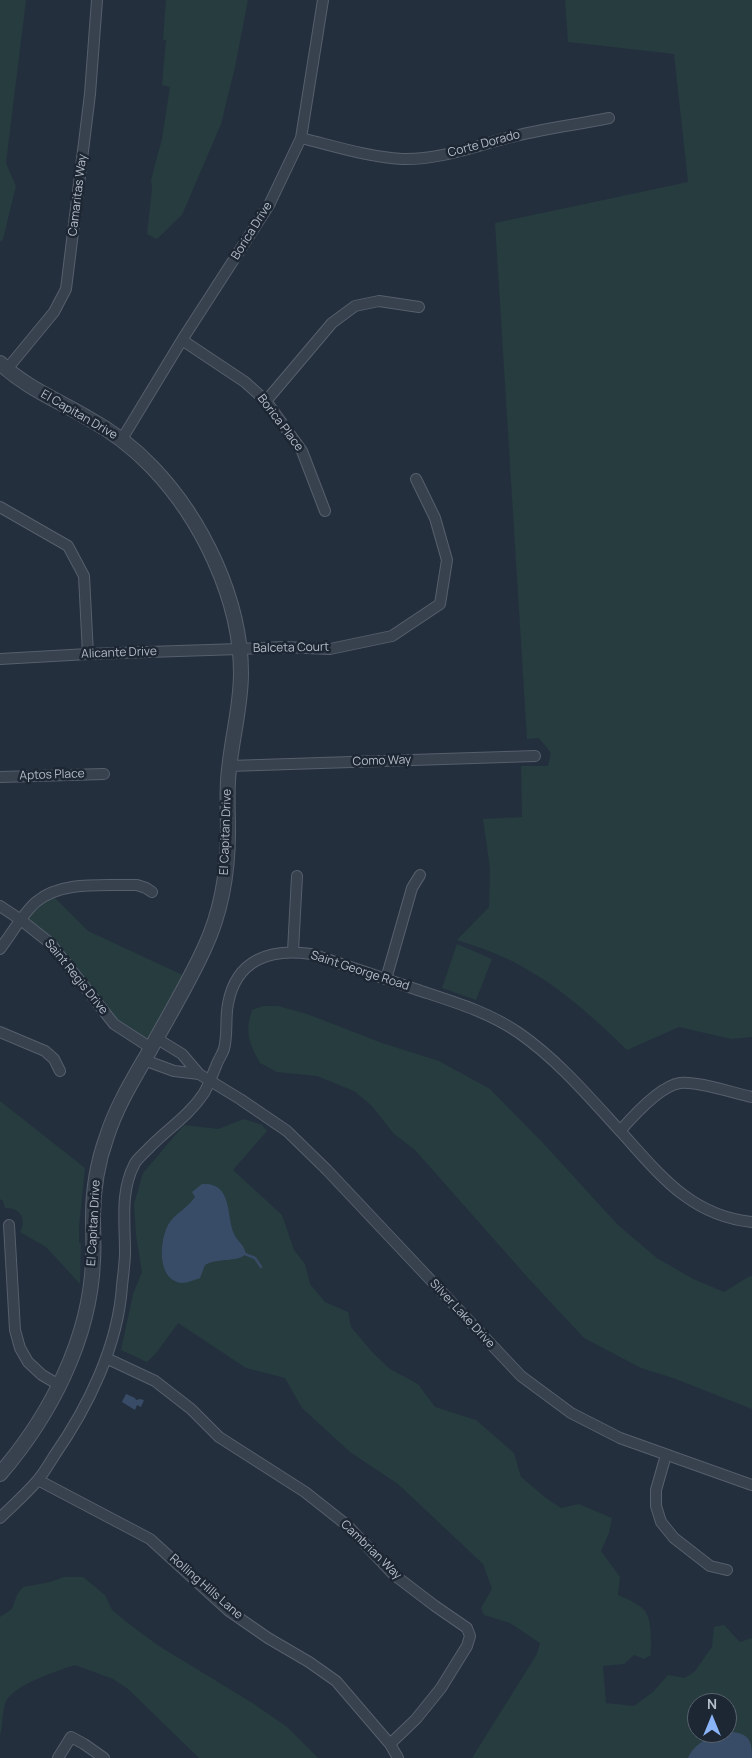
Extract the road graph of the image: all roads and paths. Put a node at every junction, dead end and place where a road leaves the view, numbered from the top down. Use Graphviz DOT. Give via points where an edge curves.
graph roads {
  1 [pos="97,0"];
  2 [pos="323,0"];
  3 [pos="608,118"];
  4 [pos="301,138"];
  5 [pos="419,308"];
  6 [pos="182,340"];
  7 [pos="3,366"];
  8 [pos="266,401"];
  9 [pos="122,439"];
  10 [pos="416,479"];
  11 [pos="0,507"];
  12 [pos="325,511"];
  13 [pos="239,649"];
  14 [pos="88,654"];
  15 [pos="0,659"];
  16 [pos="536,756"];
  17 [pos="229,766"];
  18 [pos="104,774"];
  19 [pos="0,777"];
  20 [pos="420,875"];
  21 [pos="297,876"];
  22 [pos="152,892"];
  23 [pos="0,906"];
  24 [pos="22,920"];
  25 [pos="0,949"];
  26 [pos="293,951"];
  27 [pos="386,979"];
  28 [pos="0,1032"];
  29 [pos="150,1049"];
  30 [pos="60,1071"];
  31 [pos="200,1074"];
  32 [pos="211,1081"];
  33 [pos="752,1097"];
  34 [pos="620,1131"];
  35 [pos="752,1222"];
  36 [pos="9,1225"];
  37 [pos="106,1358"];
  38 [pos="59,1385"];
  39 [pos="666,1454"];
  40 [pos="0,1474"];
  41 [pos="38,1480"];
  42 [pos="752,1485"];
  43 [pos="0,1518"];
  44 [pos="726,1570"];
  45 [pos="390,1744"];
  46 [pos="58,1758"];
  47 [pos="104,1758"];
  48 [pos="398,1758"];
  1 -- 7 [label="street, Camaritas Way" via="90,94 66,289 54,312"];
  2 -- 4 [label="street, Borica Drive"];
  3 -- 4 [label="street, Corte Dorado" via="420,159 368,154"];
  4 -- 6 [label="street, Borica Drive" via="269,205"];
  5 -- 8 [label="street" via="379,301 355,306 332,323"];
  6 -- 8 [label="street, Borica Place" via="246,382"];
  6 -- 9 [label="street, Borica Drive"];
  7 -- 9 [label="street, El Capitan Drive" via="41,393"];
  8 -- 12 [label="street, Borica Place" via="302,451"];
  9 -- 13 [label="street, El Capitan Drive" via="152,466 196,524 228,594"];
  10 -- 13 [label="street, Balceta Court" via="435,518 447,560 440,604 392,636 330,649"];
  11 -- 14 [label="street" via="68,546 84,576"];
  13 -- 14 [label="street, Alicante Drive"];
  13 -- 17 [label="street, El Capitan Drive" via="239,706"];
  14 -- 15 [label="street, Alicante Drive"];
  16 -- 17 [label="street, Como Way"];
  17 -- 29 [label="street, El Capitan Drive" via="226,870 216,918 205,948"];
  18 -- 19 [label="street, Aptos Place"];
  20 -- 27 [label="street" via="412,888"];
  21 -- 26 [label="street"];
  22 -- 24 [label="street" via="137,885 68,887 49,892 34,903"];
  23 -- 24 [label="street, Saint Regis Drive"];
  24 -- 25 [label="street"];
  24 -- 29 [label="street, Saint Regis Drive" via="50,943 114,1024"];
  26 -- 27 [label="street, Saint George Road"];
  26 -- 32 [label="street, Saint George Road" via="255,960 237,980 228,1001 224,1049"];
  27 -- 34 [label="street, Saint George Road" via="464,1005 519,1033 555,1063"];
  28 -- 30 [label="street" via="45,1051"];
  29 -- 31 [label="street" via="174,1071"];
  29 -- 31 [label="street" via="182,1054"];
  29 -- 38 [label="street, El Capitan Drive" via="113,1119 100,1157 94,1197 90,1294 81,1330"];
  31 -- 32 [label="street, Silver Lake Drive"];
  32 -- 37 [label="street, Saint George Road" via="186,1115 136,1162 127,1185 123,1204 125,1253 122,1290"];
  32 -- 39 [label="street, Silver Lake Drive" via="287,1131 521,1376 571,1413 620,1438"];
  33 -- 34 [label="street" via="680,1083 660,1093"];
  34 -- 35 [label="street, Saint George Road" via="683,1196 721,1215"];
  36 -- 38 [label="street" via="15,1330 20,1348 28,1362"];
  37 -- 41 [label="street, Saint George Road" via="70,1432"];
  37 -- 45 [label="street, Cambrian Way" via="155,1381 192,1409 219,1437 305,1492 348,1526 393,1574 467,1628 470,1636 467,1646 442,1688"];
  38 -- 40 [label="street, El Capitan Drive" via="38,1423"];
  39 -- 42 [label="street, Silver Lake Drive"];
  39 -- 44 [label="street" via="656,1490 661,1522 674,1538 710,1566"];
  41 -- 43 [label="street, Saint George Road"];
  41 -- 45 [label="street, Rolling Hills Lane" via="150,1539 229,1611 336,1681"];
  45 -- 48 [label="street, Rolling Hills Lane"];
  46 -- 47 [label="street" via="70,1737"];
}
